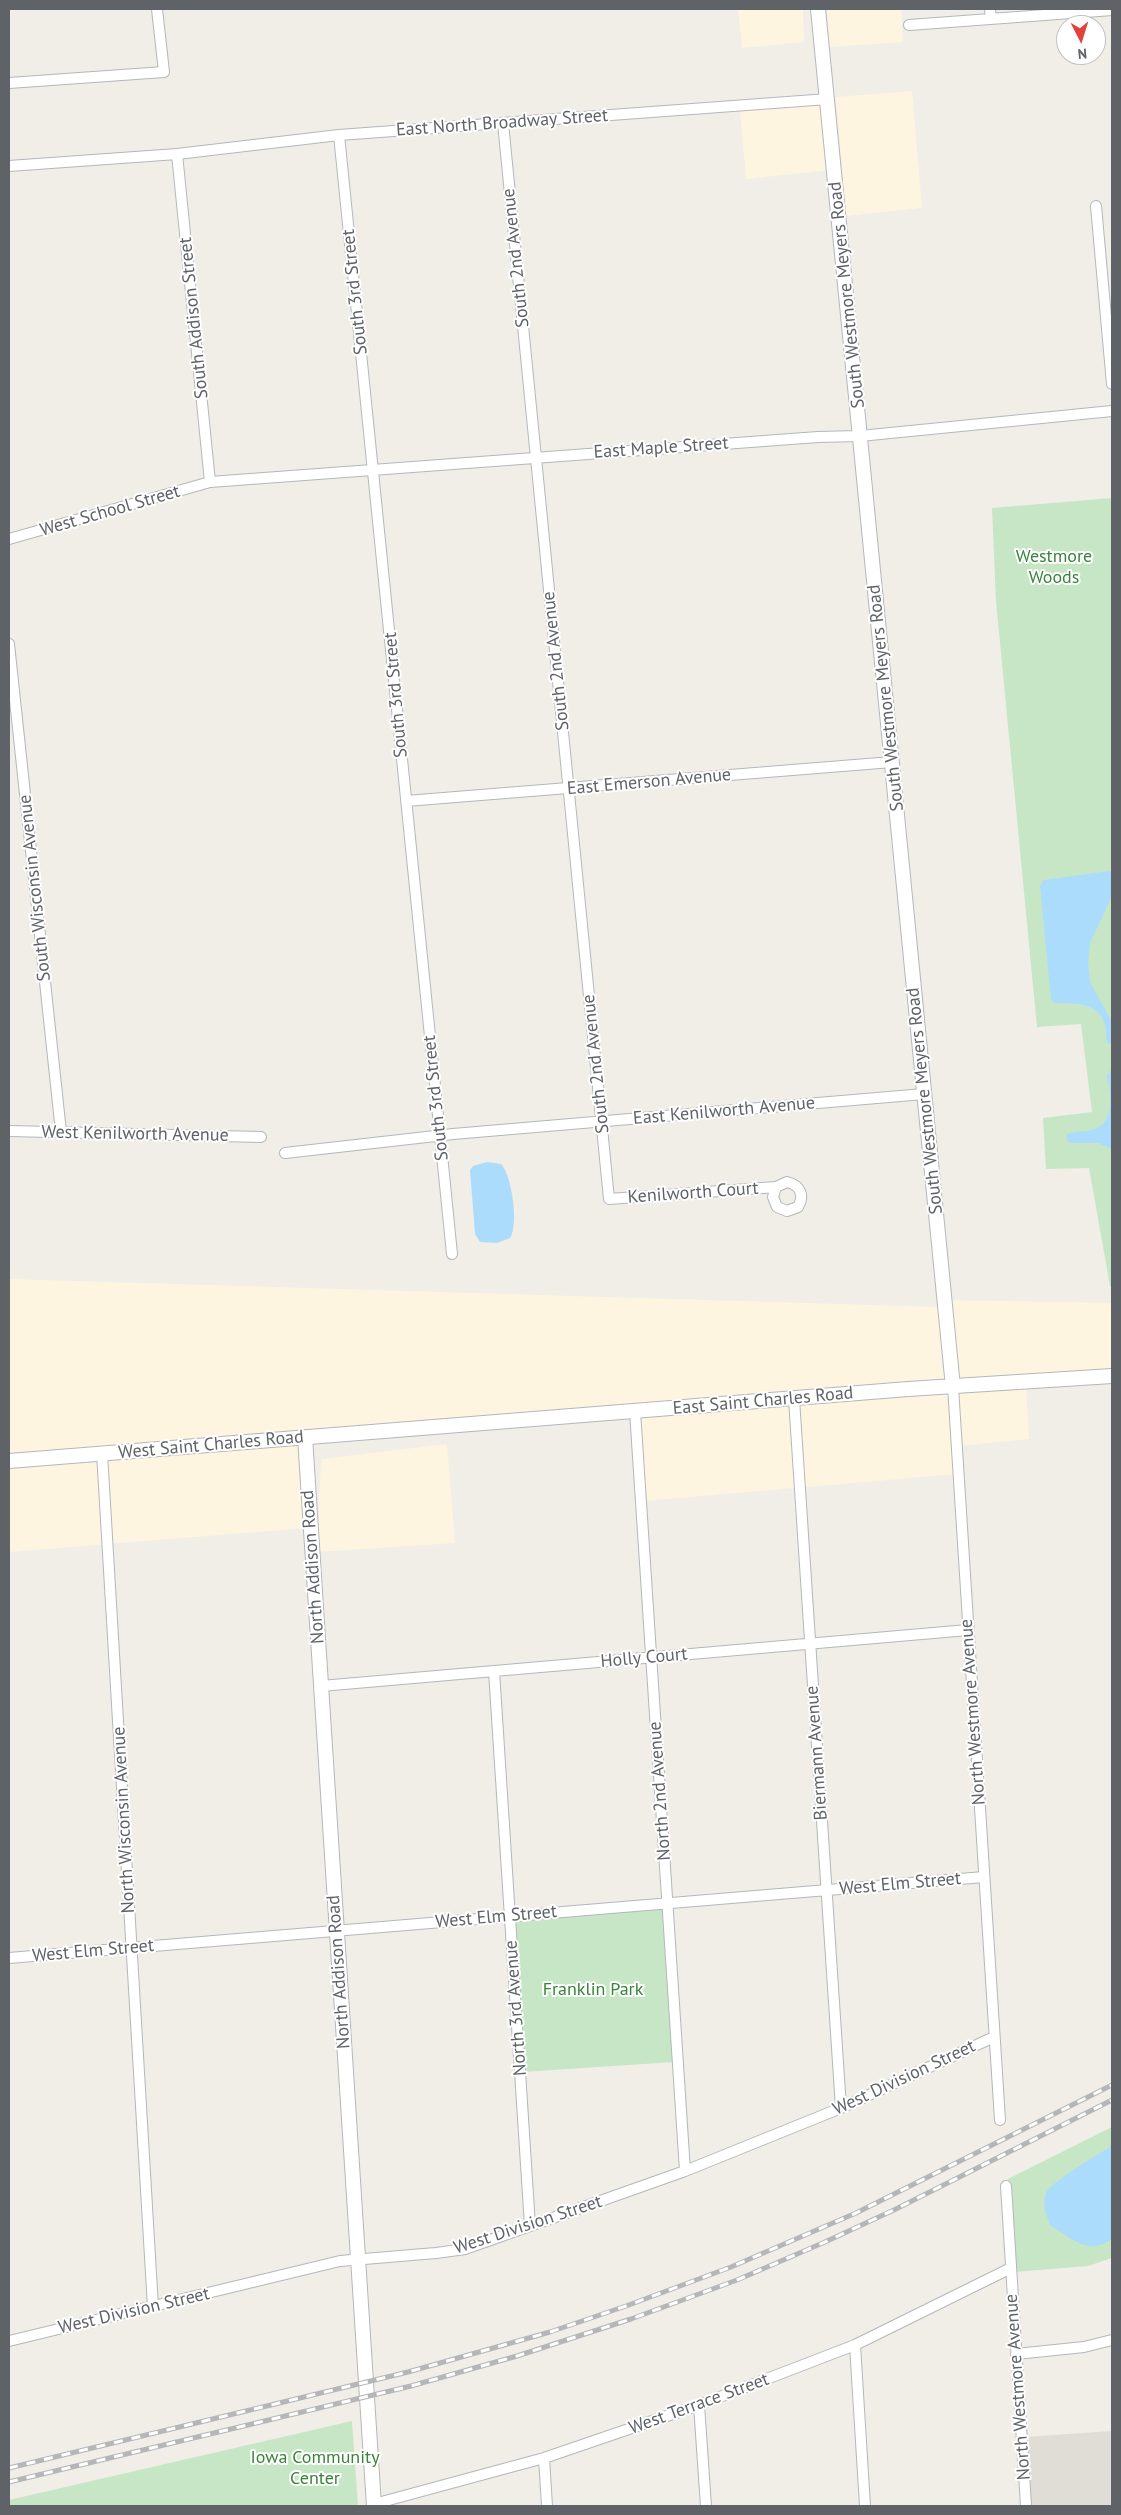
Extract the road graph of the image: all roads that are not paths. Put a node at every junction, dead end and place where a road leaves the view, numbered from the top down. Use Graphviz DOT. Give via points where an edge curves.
graph roads {
  1 [pos="157,9"];
  2 [pos="818,9"];
  3 [pos="1112,10"];
  4 [pos="990,14"];
  5 [pos="909,25"];
  6 [pos="9,83"];
  7 [pos="828,100"];
  8 [pos="503,124"];
  9 [pos="339,136"];
  10 [pos="178,154"];
  11 [pos="9,166"];
  12 [pos="1096,206"];
  13 [pos="1112,384"];
  14 [pos="1112,411"];
  15 [pos="860,436"];
  16 [pos="536,456"];
  17 [pos="374,470"];
  18 [pos="210,482"];
  19 [pos="9,540"];
  20 [pos="9,644"];
  21 [pos="892,762"];
  22 [pos="568,788"];
  23 [pos="406,801"];
  24 [pos="924,1094"];
  25 [pos="602,1122"];
  26 [pos="9,1131"];
  27 [pos="61,1132"];
  28 [pos="440,1136"];
  29 [pos="260,1137"];
  30 [pos="285,1153"];
  31 [pos="776,1187"];
  32 [pos="609,1199"];
  33 [pos="452,1254"];
  34 [pos="1112,1376"];
  35 [pos="953,1387"];
  36 [pos="794,1399"];
  37 [pos="635,1411"];
  38 [pos="413,1429"];
  39 [pos="304,1437"];
  40 [pos="102,1453"];
  41 [pos="9,1461"];
  42 [pos="968,1630"];
  43 [pos="810,1644"];
  44 [pos="651,1657"];
  45 [pos="494,1671"];
  46 [pos="321,1686"];
  47 [pos="984,1877"];
  48 [pos="826,1890"];
  49 [pos="668,1903"];
  50 [pos="510,1915"];
  51 [pos="336,1930"];
  52 [pos="131,1948"];
  53 [pos="9,1958"];
  54 [pos="994,2036"];
  55 [pos="841,2108"];
  56 [pos="1000,2120"];
  57 [pos="685,2171"];
  58 [pos="1006,2186"];
  59 [pos="530,2226"];
  60 [pos="358,2258"];
  61 [pos="1011,2268"];
  62 [pos="153,2307"];
  63 [pos="1112,2340"];
  64 [pos="9,2341"];
  65 [pos="855,2345"];
  66 [pos="1016,2354"];
  67 [pos="699,2405"];
  68 [pos="544,2458"];
  69 [pos="374,2505"];
  70 [pos="547,2506"];
  71 [pos="706,2506"];
  72 [pos="866,2506"];
  73 [pos="1026,2506"];
  1 -- 6 [label="street" via="164,72"];
  2 -- 7 [label="street, South Westmore Meyers Road"];
  3 -- 4 [label="street"];
  4 -- 5 [label="street"];
  7 -- 8 [label="street, East North Broadway Street"];
  7 -- 15 [label="street, South Westmore Meyers Road"];
  8 -- 9 [label="street, East North Broadway Street"];
  8 -- 16 [label="street, South 2nd Avenue"];
  9 -- 10 [label="street, East North Broadway Street"];
  9 -- 17 [label="street, South 3rd Street"];
  10 -- 11 [label="street, East North Broadway Street"];
  10 -- 18 [label="street, South Addison Street"];
  12 -- 13 [label="street"];
  14 -- 15 [label="street, East Maple Street"];
  15 -- 16 [label="street, East Maple Street"];
  15 -- 21 [label="street, South Westmore Meyers Road"];
  16 -- 17 [label="street, East Maple Street"];
  16 -- 22 [label="street, South 2nd Avenue"];
  17 -- 18 [label="street, East Maple Street"];
  17 -- 23 [label="street, South 3rd Street"];
  18 -- 19 [label="street, West School Street"];
  20 -- 27 [label="street, South Wisconsin Avenue"];
  21 -- 22 [label="street, East Emerson Avenue"];
  21 -- 24 [label="street, South Westmore Meyers Road"];
  22 -- 23 [label="street, East Emerson Avenue"];
  22 -- 25 [label="street, South 2nd Avenue"];
  23 -- 28 [label="street, South 3rd Street"];
  24 -- 25 [label="street, East Kenilworth Avenue"];
  24 -- 35 [label="street, South Westmore Meyers Road"];
  25 -- 28 [label="street, East Kenilworth Avenue"];
  25 -- 32 [label="street, South 2nd Avenue"];
  26 -- 27 [label="street, West Kenilworth Avenue"];
  27 -- 29 [label="street, West Kenilworth Avenue"];
  28 -- 30 [label="street, East Kenilworth Avenue"];
  28 -- 33 [label="street, South 3rd Street"];
  31 -- 32 [label="street, Kenilworth Court"];
  34 -- 35 [label="street, East Saint Charles Road"];
  35 -- 36 [label="street, East Saint Charles Road"];
  35 -- 42 [label="street, North Westmore Avenue"];
  36 -- 37 [label="street, East Saint Charles Road"];
  36 -- 43 [label="street, Biermann Avenue"];
  37 -- 38 [label="street, East Saint Charles Road"];
  37 -- 44 [label="street, North 2nd Avenue"];
  38 -- 39 [label="street, West Saint Charles Road"];
  39 -- 40 [label="street, West Saint Charles Road"];
  39 -- 46 [label="street, North Addison Road"];
  40 -- 41 [label="street, West Saint Charles Road"];
  40 -- 52 [label="street, North Wisconsin Avenue"];
  42 -- 43 [label="street, Holly Court"];
  42 -- 47 [label="street, North Westmore Avenue"];
  43 -- 44 [label="street, Holly Court"];
  43 -- 48 [label="street, Biermann Avenue"];
  44 -- 45 [label="street, Holly Court"];
  44 -- 49 [label="street, North 2nd Avenue"];
  45 -- 46 [label="street, Holly Court"];
  45 -- 50 [label="street, North 3rd Avenue"];
  46 -- 51 [label="street, North Addison Road"];
  47 -- 48 [label="street, West Elm Street"];
  47 -- 54 [label="street, North Westmore Avenue"];
  48 -- 49 [label="street, West Elm Street"];
  48 -- 55 [label="street, Biermann Avenue"];
  49 -- 50 [label="street, West Elm Street"];
  49 -- 57 [label="street, North 2nd Avenue"];
  50 -- 51 [label="street, West Elm Street"];
  50 -- 59 [label="street, North 3rd Avenue"];
  51 -- 52 [label="street, West Elm Street"];
  51 -- 60 [label="street, North Addison Road"];
  52 -- 53 [label="street, West Elm Street"];
  52 -- 62 [label="street, North Wisconsin Avenue"];
  54 -- 55 [label="street, West Division Street"];
  54 -- 56 [label="street, North Westmore Avenue"];
  55 -- 57 [label="street, West Division Street"];
  57 -- 59 [label="street, West Division Street"];
  58 -- 61 [label="street, North Westmore Avenue"];
  59 -- 60 [label="street, West Division Street" via="465,2249"];
  60 -- 62 [label="street, West Division Street"];
  60 -- 69 [label="street, North Addison Road"];
  61 -- 65 [label="street, West Terrace Street"];
  61 -- 66 [label="street, North Westmore Avenue"];
  62 -- 64 [label="street, West Division Street"];
  63 -- 66 [label="street" via="1084,2347"];
  65 -- 67 [label="street, West Terrace Street"];
  65 -- 72 [label="street"];
  66 -- 73 [label="street, North Westmore Avenue"];
  67 -- 68 [label="street, West Terrace Street"];
  67 -- 71 [label="street"];
  68 -- 69 [label="street, West Terrace Street"];
  68 -- 70 [label="street"];
}
